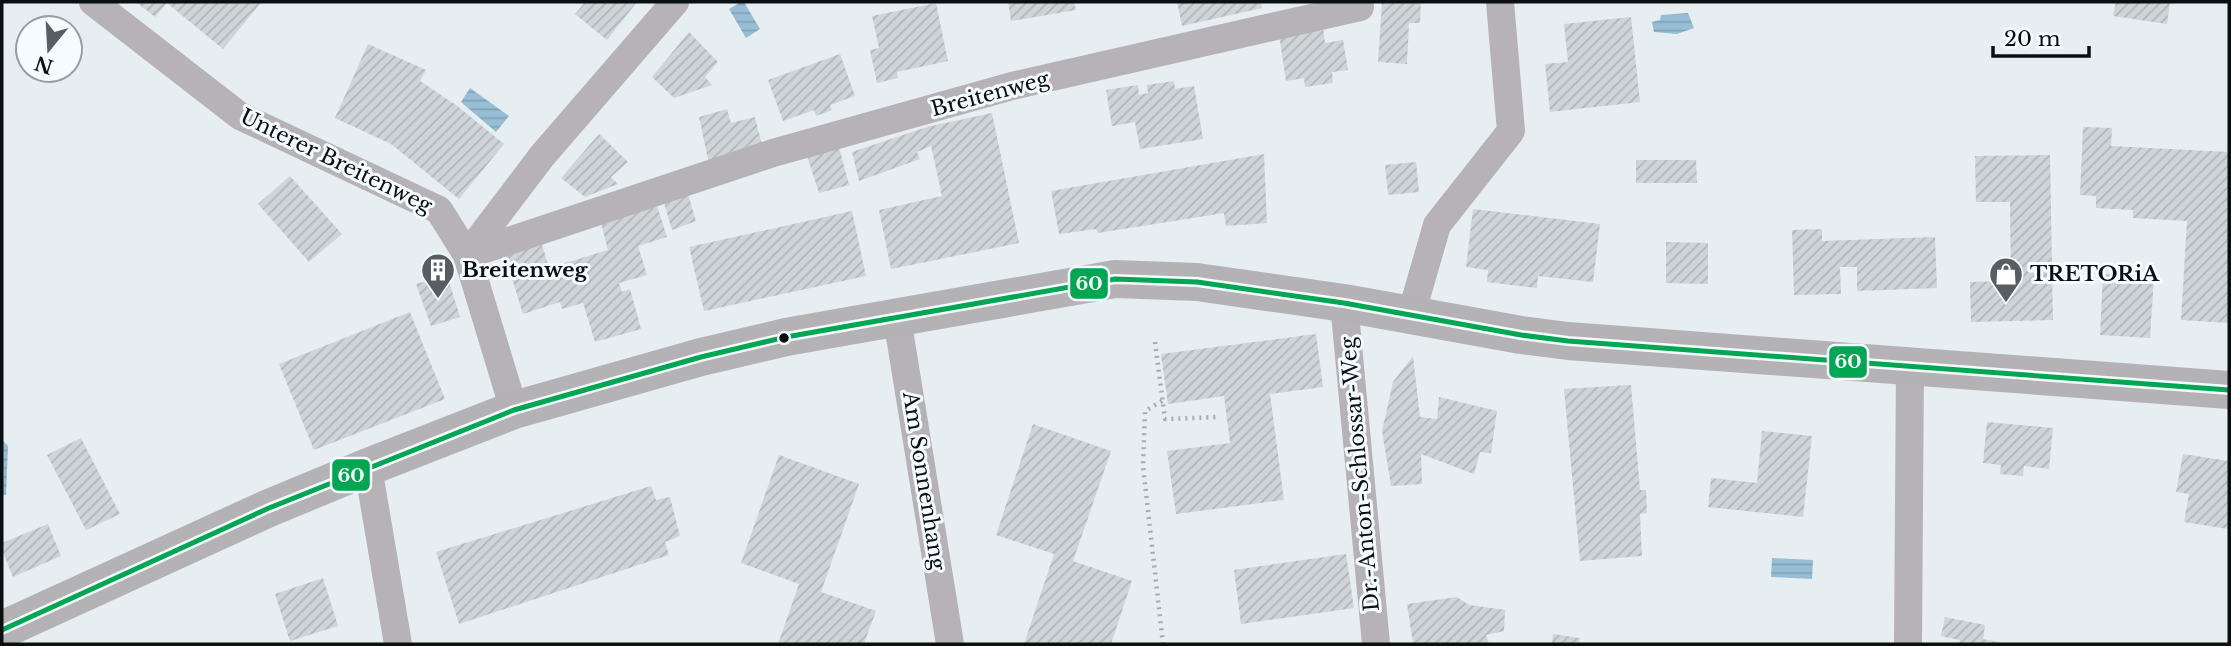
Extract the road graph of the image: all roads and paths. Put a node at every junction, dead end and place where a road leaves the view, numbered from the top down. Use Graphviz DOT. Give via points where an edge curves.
graph roads {
  1 [pos="93,2"];
  2 [pos="674,2"];
  3 [pos="1500,2"];
  4 [pos="1360,7"];
  5 [pos="467,255"];
  6 [pos="1344,303"];
  7 [pos="1412,315"];
  8 [pos="897,317"];
  9 [pos="1156,342"];
  10 [pos="1910,365"];
  11 [pos="2229,390"];
  12 [pos="1163,401"];
  13 [pos="514,411"];
  14 [pos="1218,417"];
  15 [pos="369,467"];
  16 [pos="2,630"];
  17 [pos="398,644"];
  18 [pos="950,644"];
  19 [pos="1163,644"];
  20 [pos="1376,644"];
  21 [pos="1908,644"];
  1 -- 5 [label="street, Unterer Breitenweg" via="240,116 439,210"];
  2 -- 5 [label="street" via="542,156"];
  3 -- 7 [label="street" via="1510,131 1437,225"];
  4 -- 5 [label="street, Breitenweg" via="932,108 773,153"];
  5 -- 13 [label="street"];
  6 -- 7 [label="main road"];
  6 -- 8 [label="main road" via="1197,282 1115,279"];
  6 -- 20 [label="street, Dr.-Anton-Schlossar-Weg"];
  7 -- 10 [label="main road" via="1568,341"];
  8 -- 13 [label="main road" via="701,357"];
  8 -- 18 [label="street, Am Sonnenhang"];
  9 -- 12 [label="path"];
  10 -- 11 [label="main road"];
  10 -- 21 [label="street"];
  12 -- 14 [label="path" via="1165,419"];
  12 -- 19 [label="path" via="1145,411 1143,466"];
  13 -- 15 [label="main road"];
  15 -- 16 [label="main road"];
  15 -- 17 [label="street"];
}
